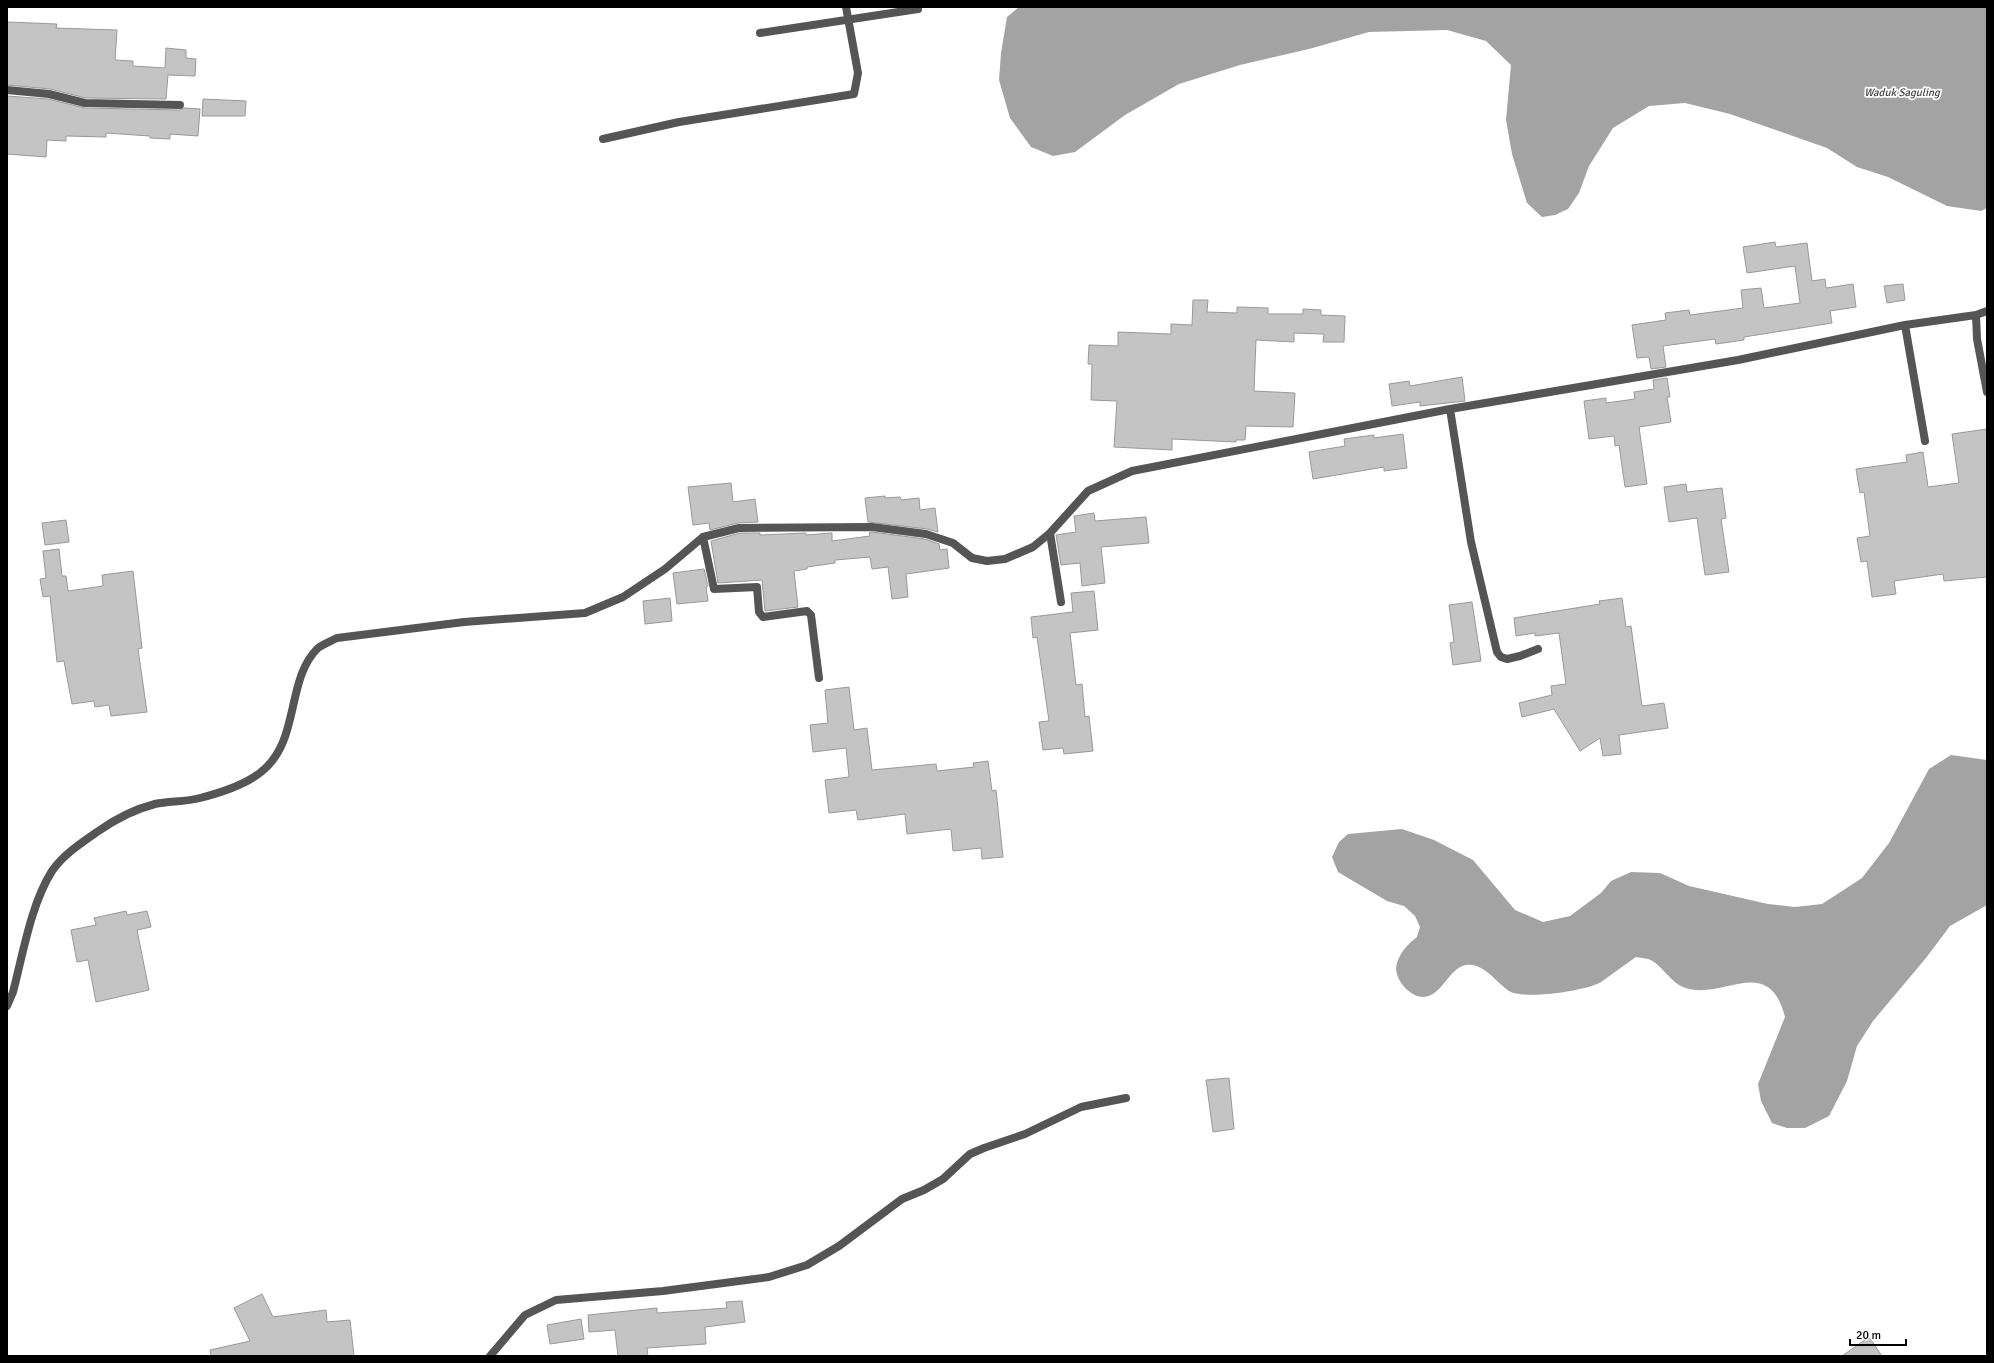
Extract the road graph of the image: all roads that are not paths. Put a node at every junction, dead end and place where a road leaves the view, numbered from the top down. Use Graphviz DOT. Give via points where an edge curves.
graph roads {
  1 [pos="846,7"];
  2 [pos="918,9"];
  3 [pos="849,20"];
  4 [pos="760,33"];
  5 [pos="7,90"];
  6 [pos="180,105"];
  7 [pos="603,139"];
  8 [pos="1987,311"];
  9 [pos="1976,315"];
  10 [pos="1906,325"];
  11 [pos="1987,392"];
  12 [pos="1450,409"];
  13 [pos="1925,441"];
  14 [pos="1050,533"];
  15 [pos="703,537"];
  16 [pos="1061,602"];
  17 [pos="1538,649"];
  18 [pos="818,678"];
  19 [pos="7,1006"];
  20 [pos="1126,1098"];
  21 [pos="490,1356"];
  1 -- 3 [label="street"];
  2 -- 3 [label="street"];
  3 -- 4 [label="street"];
  3 -- 7 [label="street" via="858,73 854,94 680,122"];
  5 -- 6 [label="street" via="49,94 85,103"];
  8 -- 9 [label="street"];
  9 -- 10 [label="street"];
  9 -- 11 [label="street" via="1977,339"];
  10 -- 12 [label="street" via="1738,360"];
  10 -- 13 [label="street"];
  12 -- 14 [label="street" via="1132,471 1088,491"];
  12 -- 17 [label="street" via="1471,542 1497,652 1500,658 1507,658"];
  14 -- 15 [label="street" via="1033,547 1020,553 1005,559 987,561 972,558 953,543 926,534 872,527 739,528"];
  14 -- 16 [label="street"];
  15 -- 18 [label="street" via="714,589 757,587 759,612 763,616 807,611 811,615"];
  15 -- 19 [label="street" via="665,569 623,597 585,613 464,622 368,633 337,638 319,647 302,674 285,739 273,759 261,772 237,786 199,798 154,804 114,821 76,846 53,870 38,899"];
  20 -- 21 [label="street" via="1081,1107 1025,1134 970,1154 943,1179 902,1199 839,1246 807,1264 769,1277 663,1291 556,1300 525,1315"];
}
